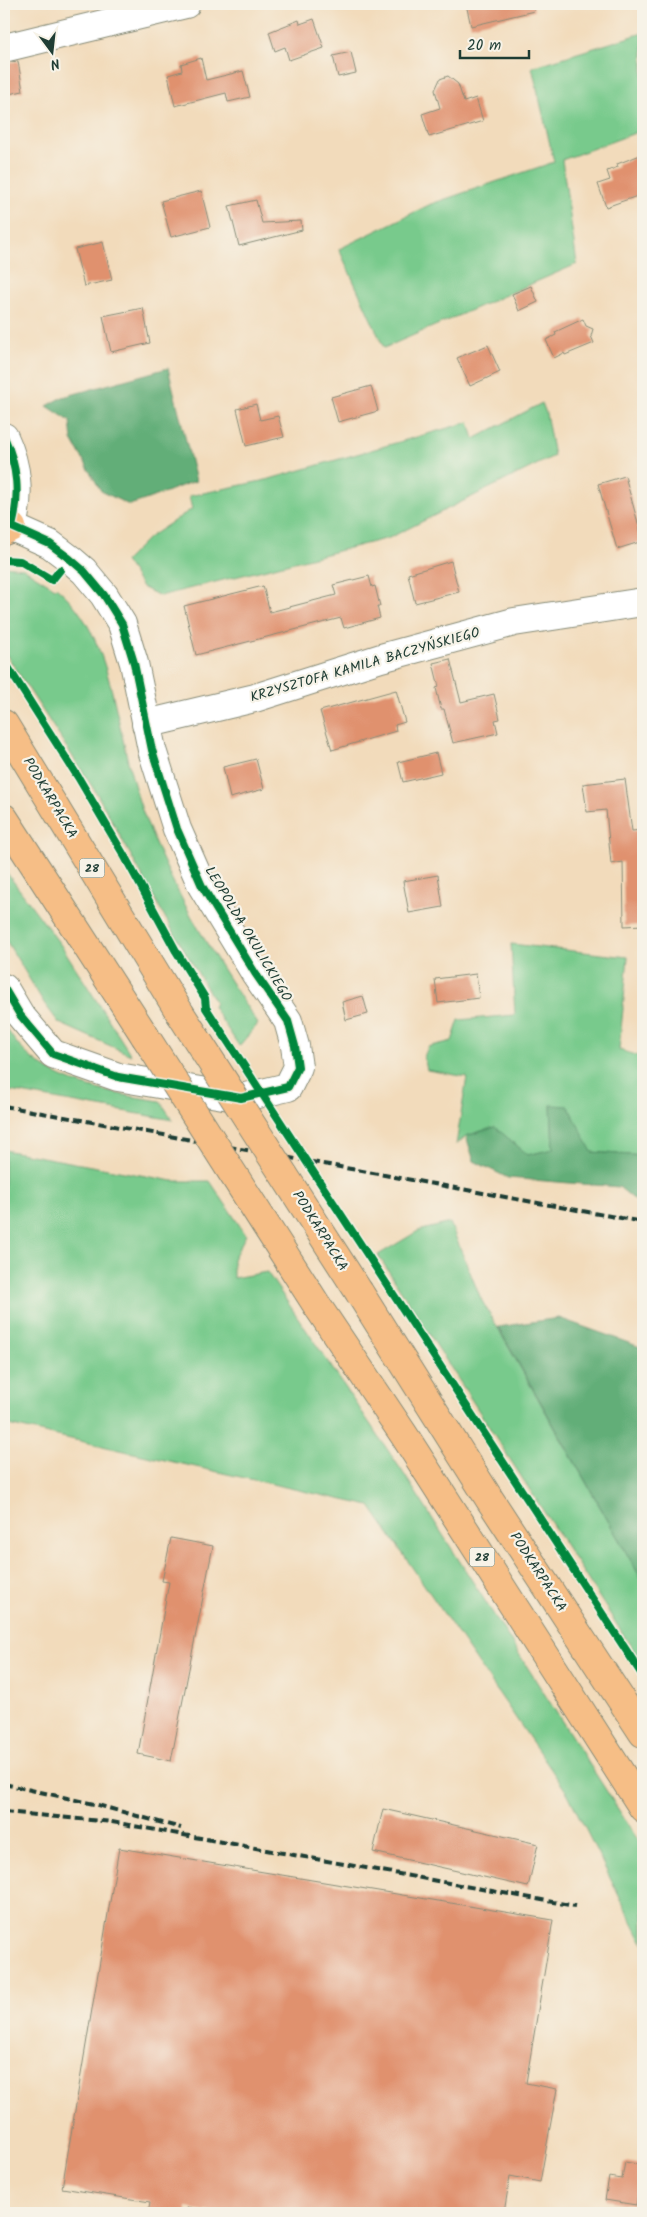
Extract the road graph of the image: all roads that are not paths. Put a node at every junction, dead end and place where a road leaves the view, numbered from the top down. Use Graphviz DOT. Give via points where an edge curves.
graph roads {
  1 [pos="186,4"];
  2 [pos="4,48"];
  3 [pos="4,437"];
  4 [pos="6,528"];
  5 [pos="643,602"];
  6 [pos="4,724"];
  7 [pos="146,724"];
  8 [pos="4,818"];
  9 [pos="4,988"];
  10 [pos="643,1733"];
  11 [pos="643,1808"];
  1 -- 2 [label="street"];
  3 -- 4 [label="street" via="12,455 18,491 17,510"];
  4 -- 7 [label="street, LEOPOLDA OKULICKIEGO" via="50,544 84,572 104,595 122,624 134,663"];
  5 -- 7 [label="street, KRZYSZTOFA KAMILA BACZYŃSKIEGO" via="514,622 381,658 255,698"];
  6 -- 10 [label="main road, PODKARPACKA / 28, bridge" via="180,1012"];
  7 -- 9 [label="street, LEOPOLDA OKULICKIEGO" via="177,830 202,886 288,1021 298,1067 288,1087 241,1098 118,1077 54,1054 20,1015"];
  8 -- 11 [label="main road, 28, bridge"];
}
